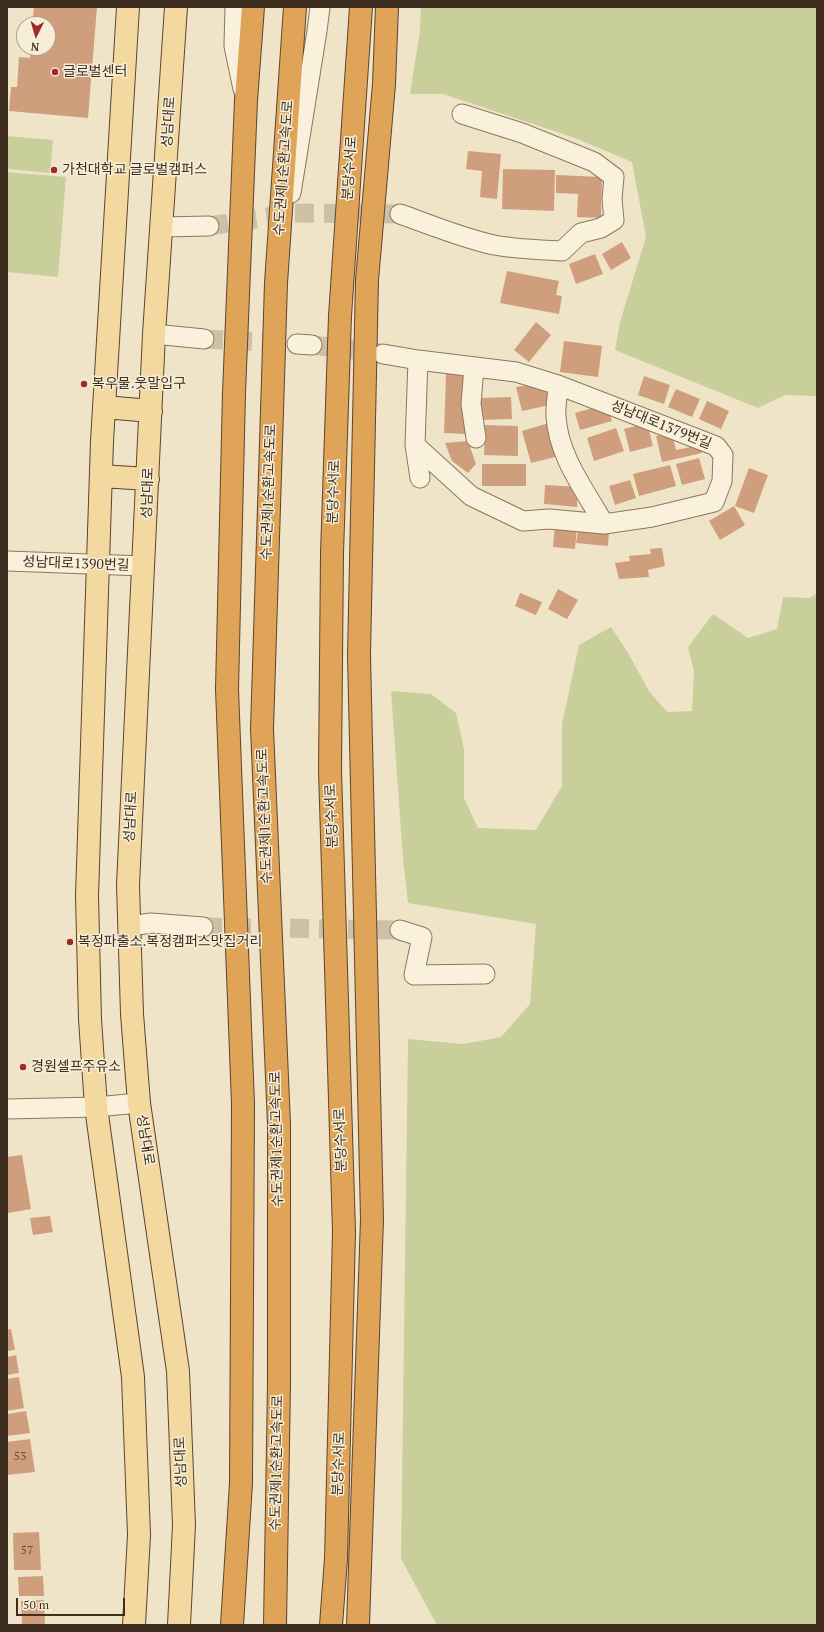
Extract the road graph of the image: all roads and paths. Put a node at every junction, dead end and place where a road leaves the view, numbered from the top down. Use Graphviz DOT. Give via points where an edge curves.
graph roads {
  1 [pos="128,7"];
  2 [pos="176,7"];
  3 [pos="235,7"];
  4 [pos="253,7"];
  5 [pos="295,7"];
  6 [pos="320,7"];
  7 [pos="361,7"];
  8 [pos="387,7"];
  9 [pos="246,100"];
  10 [pos="462,114"];
  11 [pos="400,214"];
  12 [pos="209,226"];
  13 [pos="162,227"];
  14 [pos="276,283"];
  15 [pos="154,334"];
  16 [pos="204,339"];
  17 [pos="383,354"];
  18 [pos="418,360"];
  19 [pos="474,368"];
  20 [pos="558,385"];
  21 [pos="104,407"];
  22 [pos="151,411"];
  23 [pos="476,438"];
  24 [pos="415,445"];
  25 [pos="101,476"];
  26 [pos="420,478"];
  27 [pos="148,479"];
  28 [pos="604,524"];
  29 [pos="7,561"];
  30 [pos="98,564"];
  31 [pos="144,566"];
  32 [pos="131,926"];
  33 [pos="203,927"];
  34 [pos="400,930"];
  35 [pos="485,974"];
  36 [pos="139,1103"];
  37 [pos="96,1107"];
  38 [pos="7,1109"];
  39 [pos="134,1625"];
  40 [pos="179,1625"];
  41 [pos="232,1625"];
  42 [pos="275,1625"];
  43 [pos="331,1625"];
  44 [pos="358,1625"];
  1 -- 21 [label="main road"];
  2 -- 13 [label="main road, 성남대로"];
  3 -- 9 [label="street" via="234,46"];
  4 -- 9 [label="highway"];
  5 -- 14 [label="highway, 수도권제1순환고속도로"];
  6 -- 14 [label="street"];
  7 -- 43 [label="highway, 분당수서로" via="340,316 332,553 330,770 344,1232 336,1559"];
  8 -- 44 [label="highway, 분당수서로" via="384,84 367,280 359,655 372,1219"];
  9 -- 41 [label="highway" via="234,393 227,689 243,1104 240,1483"];
  10 -- 11 [label="street" via="522,133 594,162 614,177 614,220 601,228 581,233 562,251 495,245 454,234"];
  12 -- 13 [label="street"];
  13 -- 15 [label="main road, 성남대로"];
  14 -- 42 [label="highway, 수도권제1순환고속도로" via="262,729 279,1124 279,1383"];
  15 -- 16 [label="street"];
  15 -- 22 [label="main road, 성남대로"];
  17 -- 18 [label="street, 성남대로1379번길"];
  18 -- 19 [label="street, 성남대로1379번길"];
  18 -- 24 [label="street"];
  19 -- 20 [label="street, 성남대로1379번길" via="516,372"];
  19 -- 23 [label="street" via="471,404"];
  20 -- 28 [label="street" via="556,416 561,443 568,462"];
  20 -- 28 [label="street, 성남대로1379번길" via="716,446 722,455 722,481 714,502 652,517"];
  21 -- 22 [label="main road"];
  21 -- 25 [label="main road"];
  22 -- 27 [label="main road, 성남대로"];
  24 -- 26 [label="street"];
  24 -- 28 [label="street, 성남대로1379번길" via="471,496 523,521"];
  25 -- 27 [label="main road"];
  25 -- 30 [label="main road"];
  27 -- 31 [label="main road, 성남대로"];
  29 -- 30 [label="street, 성남대로1390번길"];
  30 -- 31 [label="street, 성남대로1390번길"];
  30 -- 37 [label="main road" via="87,896 90,1019"];
  31 -- 32 [label="main road, 성남대로" via="128,885"];
  32 -- 33 [label="street" via="151,923"];
  32 -- 36 [label="main road, 성남대로" via="132,1014"];
  34 -- 35 [label="street" via="422,937 414,975"];
  36 -- 37 [label="street"];
  36 -- 40 [label="main road, 성남대로" via="178,1371 184,1526"];
  37 -- 38 [label="street"];
  37 -- 39 [label="main road" via="133,1377 139,1535"];
}
